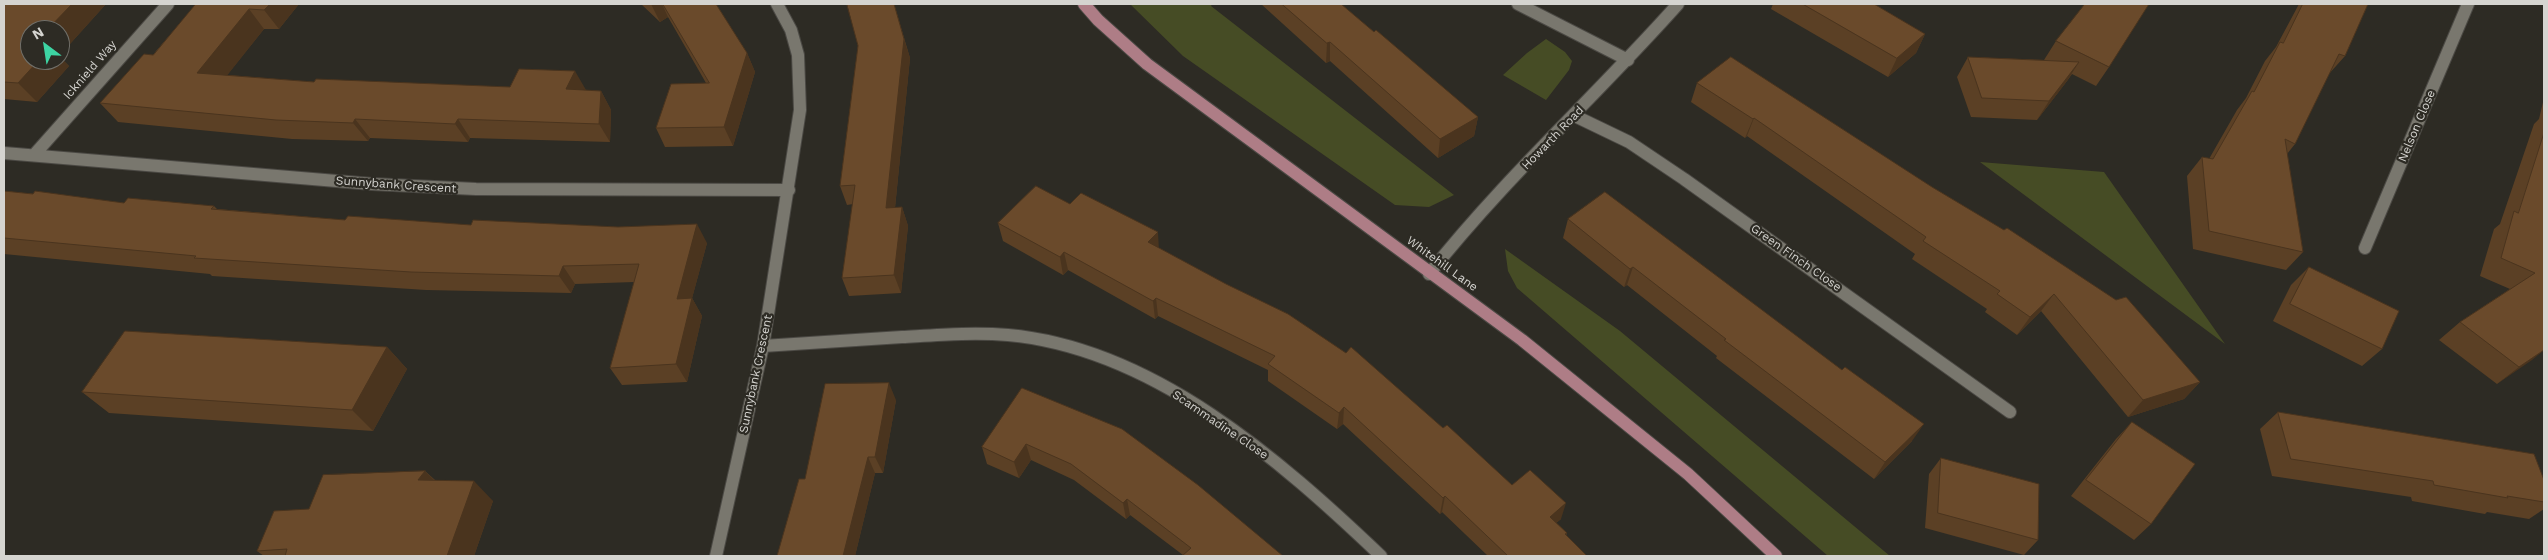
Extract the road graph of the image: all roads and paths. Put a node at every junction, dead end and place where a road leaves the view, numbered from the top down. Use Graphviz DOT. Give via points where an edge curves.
graph roads {
  1 [pos="168,4"];
  2 [pos="777,4"];
  3 [pos="1084,4"];
  4 [pos="1518,4"];
  5 [pos="1678,4"];
  6 [pos="2468,4"];
  7 [pos="1628,60"];
  8 [pos="1575,116"];
  9 [pos="4,153"];
  10 [pos="34,155"];
  11 [pos="789,190"];
  12 [pos="2365,248"];
  13 [pos="1429,274"];
  14 [pos="763,346"];
  15 [pos="2010,412"];
  16 [pos="716,556"];
  17 [pos="1381,556"];
  18 [pos="1776,556"];
  1 -- 10 [label="street, Icknield Way"];
  2 -- 11 [label="street, Sunnybank Crescent" via="797,45 802,70"];
  3 -- 13 [label="main road, Whitehill Lane" via="1147,64"];
  4 -- 7 [label="street"];
  5 -- 7 [label="street, Howarth Road"];
  6 -- 12 [label="street, Nelson Close"];
  7 -- 8 [label="street, Howarth Road"];
  8 -- 13 [label="street, Howarth Road" via="1466,227"];
  8 -- 15 [label="street, Green Finch Close" via="1629,142 1684,178"];
  9 -- 10 [label="street, Sunnybank Crescent"];
  10 -- 11 [label="street, Sunnybank Crescent" via="476,190"];
  11 -- 14 [label="street, Sunnybank Crescent"];
  13 -- 18 [label="main road, Whitehill Lane" via="1522,340 1621,418 1688,474"];
  14 -- 16 [label="street, Sunnybank Crescent"];
  14 -- 17 [label="street, Scammadine Close" via="972,334 1022,337 1068,346 1114,362 1206,412 1273,461"];
}
